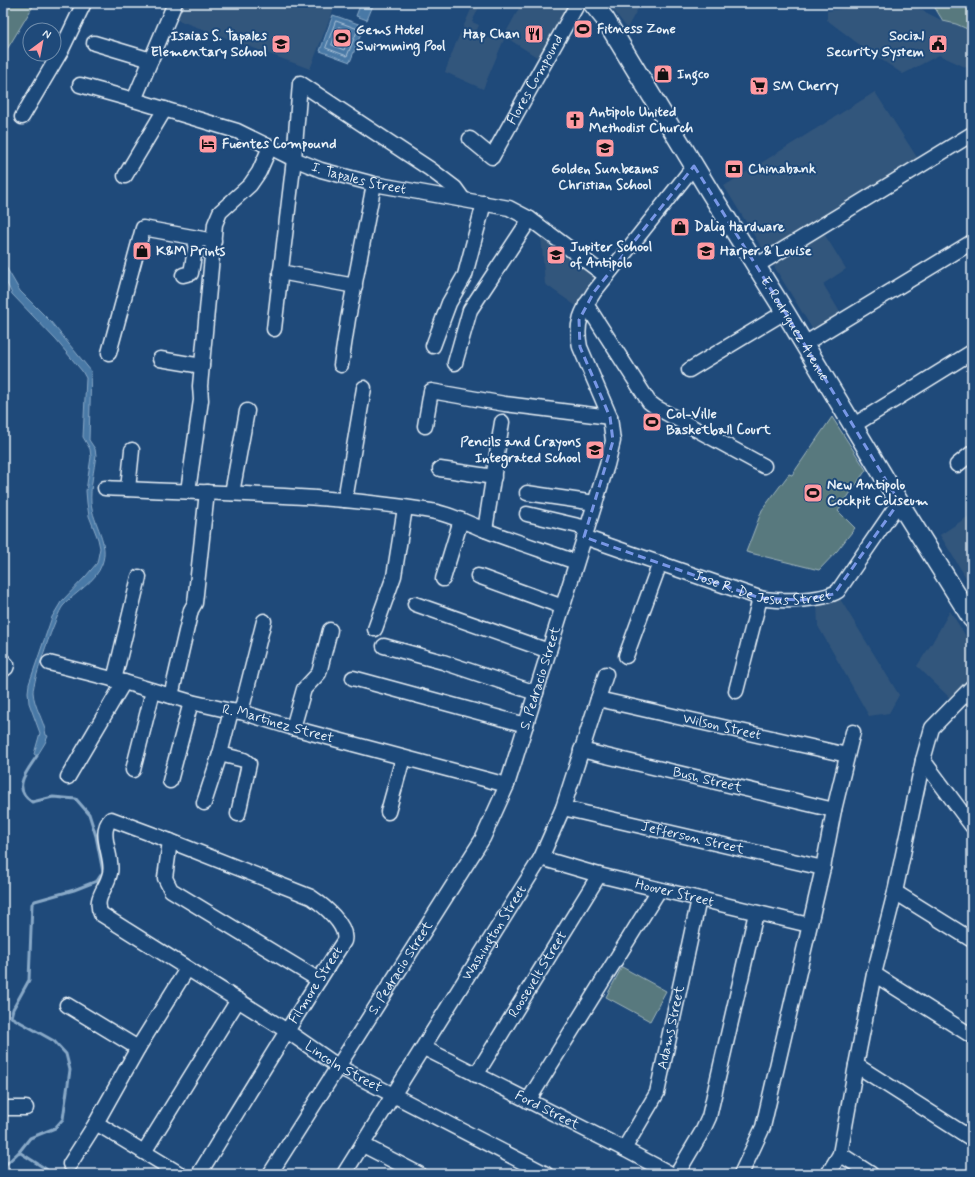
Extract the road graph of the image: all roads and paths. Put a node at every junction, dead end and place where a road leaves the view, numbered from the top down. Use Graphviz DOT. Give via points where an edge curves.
graph roads {
  1 [pos="84,3"];
  2 [pos="176,3"];
  3 [pos="578,3"];
  4 [pos="585,3"];
  5 [pos="592,3"];
  6 [pos="617,40"];
  7 [pos="94,43"];
  8 [pos="151,60"];
  9 [pos="80,85"];
  10 [pos="134,100"];
  11 [pos="165,109"];
  12 [pos="22,117"];
  13 [pos="972,134"];
  14 [pos="470,139"];
  15 [pos="270,147"];
  16 [pos="294,159"];
  17 [pos="694,166"];
  18 [pos="125,176"];
  19 [pos="374,184"];
  20 [pos="463,199"];
  21 [pos="484,203"];
  22 [pos="530,220"];
  23 [pos="197,238"];
  24 [pos="214,241"];
  25 [pos="972,242"];
  26 [pos="756,266"];
  27 [pos="280,272"];
  28 [pos="183,275"];
  29 [pos="606,276"];
  30 [pos="355,286"];
  31 [pos="586,304"];
  32 [pos="785,312"];
  33 [pos="274,329"];
  34 [pos="804,344"];
  35 [pos="433,346"];
  36 [pos="108,352"];
  37 [pos="972,352"];
  38 [pos="160,359"];
  39 [pos="455,363"];
  40 [pos="342,365"];
  41 [pos="202,366"];
  42 [pos="689,370"];
  43 [pos="364,388"];
  44 [pos="247,411"];
  45 [pos="610,417"];
  46 [pos="502,422"];
  47 [pos="854,425"];
  48 [pos="425,426"];
  49 [pos="132,450"];
  50 [pos="971,455"];
  51 [pos="957,465"];
  52 [pos="764,466"];
  53 [pos="440,469"];
  54 [pos="494,477"];
  55 [pos="104,488"];
  56 [pos="128,489"];
  57 [pos="188,491"];
  58 [pos="207,492"];
  59 [pos="232,493"];
  60 [pos="527,493"];
  61 [pos="345,500"];
  62 [pos="899,502"];
  63 [pos="595,503"];
  64 [pos="405,508"];
  65 [pos="527,514"];
  66 [pos="461,520"];
  67 [pos="486,530"];
  68 [pos="586,533"];
  69 [pos="576,562"];
  70 [pos="660,563"];
  71 [pos="478,576"];
  72 [pos="139,577"];
  73 [pos="443,580"];
  74 [pos="760,598"];
  75 [pos="415,604"];
  76 [pos="563,607"];
  77 [pos="972,619"];
  78 [pos="264,621"];
  79 [pos="375,629"];
  80 [pos="330,630"];
  81 [pos="384,646"];
  82 [pos="549,651"];
  83 [pos="626,656"];
  84 [pos="3,661"];
  85 [pos="49,663"];
  86 [pos="3,670"];
  87 [pos="606,674"];
  88 [pos="353,678"];
  89 [pos="119,681"];
  90 [pos="972,687"];
  91 [pos="153,691"];
  92 [pos="736,691"];
  93 [pos="536,693"];
  94 [pos="171,696"];
  95 [pos="598,699"];
  96 [pos="191,702"];
  97 [pos="236,711"];
  98 [pos="526,725"];
  99 [pos="293,728"];
  100 [pos="853,732"];
  101 [pos="581,750"];
  102 [pos="220,754"];
  103 [pos="847,755"];
  104 [pos="403,758"];
  105 [pos="923,760"];
  106 [pos="133,770"];
  107 [pos="68,777"];
  108 [pos="170,780"];
  109 [pos="506,785"];
  110 [pos="204,803"];
  111 [pos="563,808"];
  112 [pos="834,810"];
  113 [pos="388,812"];
  114 [pos="238,814"];
  115 [pos="972,826"];
  116 [pos="170,841"];
  117 [pos="541,858"];
  118 [pos="823,868"];
  119 [pos="599,875"];
  120 [pos="659,890"];
  121 [pos="894,892"];
  122 [pos="699,899"];
  123 [pos="98,900"];
  124 [pos="756,914"];
  125 [pos="809,926"];
  126 [pos="972,940"];
  127 [pos="187,969"];
  128 [pos="874,974"];
  129 [pos="319,980"];
  130 [pos="238,1000"];
  131 [pos="67,1006"];
  132 [pos="287,1031"];
  133 [pos="972,1036"];
  134 [pos="138,1048"];
  135 [pos="424,1048"];
  136 [pos="856,1065"];
  137 [pos="339,1067"];
  138 [pos="476,1075"];
  139 [pos="393,1095"];
  140 [pos="528,1101"];
  141 [pos="3,1108"];
  142 [pos="26,1108"];
  143 [pos="96,1123"];
  144 [pos="972,1139"];
  145 [pos="362,1145"];
  146 [pos="624,1149"];
  147 [pos="144,1152"];
  148 [pos="840,1154"];
  149 [pos="70,1164"];
  150 [pos="180,1174"];
  151 [pos="198,1174"];
  152 [pos="270,1174"];
  153 [pos="344,1174"];
  154 [pos="419,1174"];
  155 [pos="546,1174"];
  156 [pos="671,1174"];
  157 [pos="677,1174"];
  158 [pos="741,1174"];
  159 [pos="828,1174"];
  160 [pos="871,1174"];
  1 -- 12 [label="street" via="61,51"];
  2 -- 8 [label="street"];
  3 -- 14 [label="street, Flores Compound" via="492,157"];
  4 -- 6 [label="main road, E. Rodriguez Avenue"];
  5 -- 6 [label="main road, E. Rodriguez Avenue"];
  6 -- 17 [label="main road, E. Rodriguez Avenue"];
  7 -- 8 [label="street"];
  8 -- 10 [label="street"];
  9 -- 10 [label="street, I. Tapales Street"];
  10 -- 11 [label="street, I. Tapales Street"];
  11 -- 15 [label="street, I. Tapales Street" via="237,131"];
  11 -- 18 [label="street"];
  13 -- 26 [label="street"];
  15 -- 16 [label="street, I. Tapales Street"];
  15 -- 24 [label="street" via="250,185 220,212"];
  16 -- 19 [label="street, I. Tapales Street" via="321,170"];
  16 -- 20 [label="street" via="300,83 430,168 455,188"];
  16 -- 27 [label="street"];
  17 -- 26 [label="main road, E. Rodriguez Avenue"];
  17 -- 29 [label="street, S. Pedracio Street"];
  19 -- 20 [label="street, I. Tapales Street"];
  19 -- 30 [label="street"];
  20 -- 21 [label="street, I. Tapales Street"];
  21 -- 22 [label="street, I. Tapales Street" via="509,208"];
  21 -- 35 [label="street" via="465,275 449,303"];
  22 -- 29 [label="street, I. Tapales Street"];
  22 -- 39 [label="street" via="470,310"];
  23 -- 24 [label="street"];
  23 -- 28 [label="street" via="191,274"];
  23 -- 36 [label="street" via="143,228"];
  24 -- 41 [label="street"];
  25 -- 34 [label="street"];
  26 -- 32 [label="main road, E. Rodriguez Avenue"];
  27 -- 30 [label="street"];
  27 -- 33 [label="street"];
  29 -- 31 [label="street, S. Pedracio Street"];
  30 -- 40 [label="street"];
  31 -- 45 [label="street, S. Pedracio Street" via="579,320 578,338"];
  31 -- 52 [label="street" via="649,402"];
  32 -- 34 [label="main road, E. Rodriguez Avenue"];
  32 -- 42 [label="street"];
  34 -- 47 [label="main road, E. Rodriguez Avenue"];
  37 -- 47 [label="street"];
  38 -- 41 [label="street"];
  41 -- 57 [label="street" via="201,400"];
  43 -- 61 [label="street"];
  44 -- 59 [label="street"];
  45 -- 48 [label="street" via="505,404 431,391"];
  45 -- 63 [label="street, S. Pedracio Street" via="613,441"];
  46 -- 54 [label="street"];
  47 -- 62 [label="main road, E. Rodriguez Avenue"];
  49 -- 56 [label="street"];
  50 -- 51 [label="street"];
  53 -- 54 [label="street"];
  54 -- 67 [label="street"];
  55 -- 56 [label="street"];
  56 -- 57 [label="street"];
  57 -- 58 [label="street"];
  58 -- 59 [label="street"];
  58 -- 94 [label="street" via="195,603 191,610"];
  59 -- 61 [label="street"];
  60 -- 63 [label="street"];
  61 -- 64 [label="street"];
  62 -- 74 [label="street, Jose R. De Jesus Street" via="834,594 802,600 772,601"];
  62 -- 77 [label="main road, E. Rodriguez Avenue"];
  63 -- 68 [label="street, S. Pedracio Street"];
  64 -- 66 [label="street" via="432,511"];
  64 -- 79 [label="street" via="394,576"];
  65 -- 68 [label="street, Jose R. De Jesus Street"];
  66 -- 67 [label="street"];
  66 -- 73 [label="street"];
  67 -- 69 [label="street"];
  68 -- 69 [label="street, S. Pedracio Street"];
  68 -- 70 [label="street, Jose R. De Jesus Street"];
  69 -- 76 [label="street, S. Pedracio Street"];
  70 -- 74 [label="street, Jose R. De Jesus Street"];
  70 -- 83 [label="street"];
  71 -- 76 [label="street"];
  72 -- 89 [label="street"];
  74 -- 92 [label="street"];
  75 -- 82 [label="street"];
  76 -- 82 [label="street, S. Pedracio Street"];
  78 -- 97 [label="street"];
  80 -- 99 [label="street" via="319,673 304,689"];
  81 -- 93 [label="street" via="443,662"];
  82 -- 93 [label="street, S. Pedracio Street"];
  84 -- 86 [label="street" via="7,665"];
  85 -- 89 [label="street, R. Martinez Street"];
  87 -- 95 [label="street, Washington Street"];
  88 -- 98 [label="street"];
  89 -- 91 [label="street, R. Martinez Street"];
  89 -- 107 [label="street"];
  90 -- 105 [label="street" via="932,728"];
  91 -- 94 [label="street, R. Martinez Street"];
  91 -- 106 [label="street"];
  93 -- 98 [label="street, S. Pedracio Street"];
  94 -- 96 [label="street, R. Martinez Street"];
  95 -- 101 [label="street, Washington Street"];
  95 -- 103 [label="street, Wilson Street"];
  96 -- 97 [label="street, R. Martinez Street"];
  96 -- 108 [label="street"];
  97 -- 99 [label="street, R. Martinez Street"];
  97 -- 102 [label="street"];
  98 -- 109 [label="street, S. Pedracio Street"];
  99 -- 104 [label="street, R. Martinez Street"];
  100 -- 103 [label="street"];
  101 -- 111 [label="street, Washington Street"];
  101 -- 112 [label="street, Bush Street"];
  102 -- 110 [label="street"];
  102 -- 114 [label="street" via="244,760 249,764"];
  103 -- 112 [label="street"];
  104 -- 109 [label="street, R. Martinez Street"];
  104 -- 113 [label="street"];
  105 -- 115 [label="street"];
  105 -- 121 [label="street"];
  109 -- 137 [label="street, S. Pedracio Street" via="482,838"];
  111 -- 117 [label="street, Washington Street"];
  111 -- 118 [label="street, Jefferson Street"];
  112 -- 118 [label="street"];
  116 -- 123 [label="street, Filmore Street" via="111,818 106,827 111,872"];
  116 -- 129 [label="street" via="165,878 171,890"];
  116 -- 129 [label="street, Filmore Street" via="311,897 322,904 343,928 345,936"];
  117 -- 119 [label="street, Hoover Street"];
  117 -- 135 [label="street, Washington Street"];
  118 -- 125 [label="street"];
  119 -- 120 [label="street, Hoover Street"];
  119 -- 138 [label="street, Roosevelt Street"];
  120 -- 122 [label="street, Hoover Street"];
  120 -- 140 [label="street"];
  121 -- 126 [label="street"];
  121 -- 128 [label="street"];
  122 -- 124 [label="street, Hoover Street"];
  122 -- 146 [label="street, Adams Street" via="656,1093"];
  123 -- 127 [label="street, Lincoln Street" via="101,914"];
  124 -- 125 [label="street, Hoover Street"];
  124 -- 157 [label="street" via="709,1117"];
  125 -- 158 [label="street" via="763,1127"];
  127 -- 130 [label="street, Lincoln Street"];
  127 -- 134 [label="street"];
  128 -- 133 [label="street"];
  128 -- 136 [label="street"];
  129 -- 132 [label="street, Filmore Street"];
  130 -- 132 [label="street, Lincoln Street"];
  130 -- 147 [label="street"];
  131 -- 134 [label="street"];
  132 -- 137 [label="street, Lincoln Street"];
  132 -- 151 [label="street, Filmore Street"];
  134 -- 143 [label="street"];
  135 -- 138 [label="street, Ford Street"];
  135 -- 139 [label="street, Washington Street"];
  136 -- 144 [label="street"];
  136 -- 148 [label="street"];
  137 -- 139 [label="street, Lincoln Street"];
  137 -- 152 [label="street, S. Pedracio Street"];
  138 -- 140 [label="street, Ford Street"];
  139 -- 145 [label="street, Washington Street"];
  139 -- 155 [label="street, Lincoln Street"];
  140 -- 146 [label="street, Ford Street"];
  141 -- 142 [label="street"];
  143 -- 147 [label="street"];
  143 -- 149 [label="street"];
  145 -- 153 [label="street, Washington Street"];
  145 -- 154 [label="street"];
  146 -- 156 [label="street, Ford Street"];
  147 -- 150 [label="street"];
  148 -- 159 [label="street"];
  148 -- 160 [label="street"];
}
